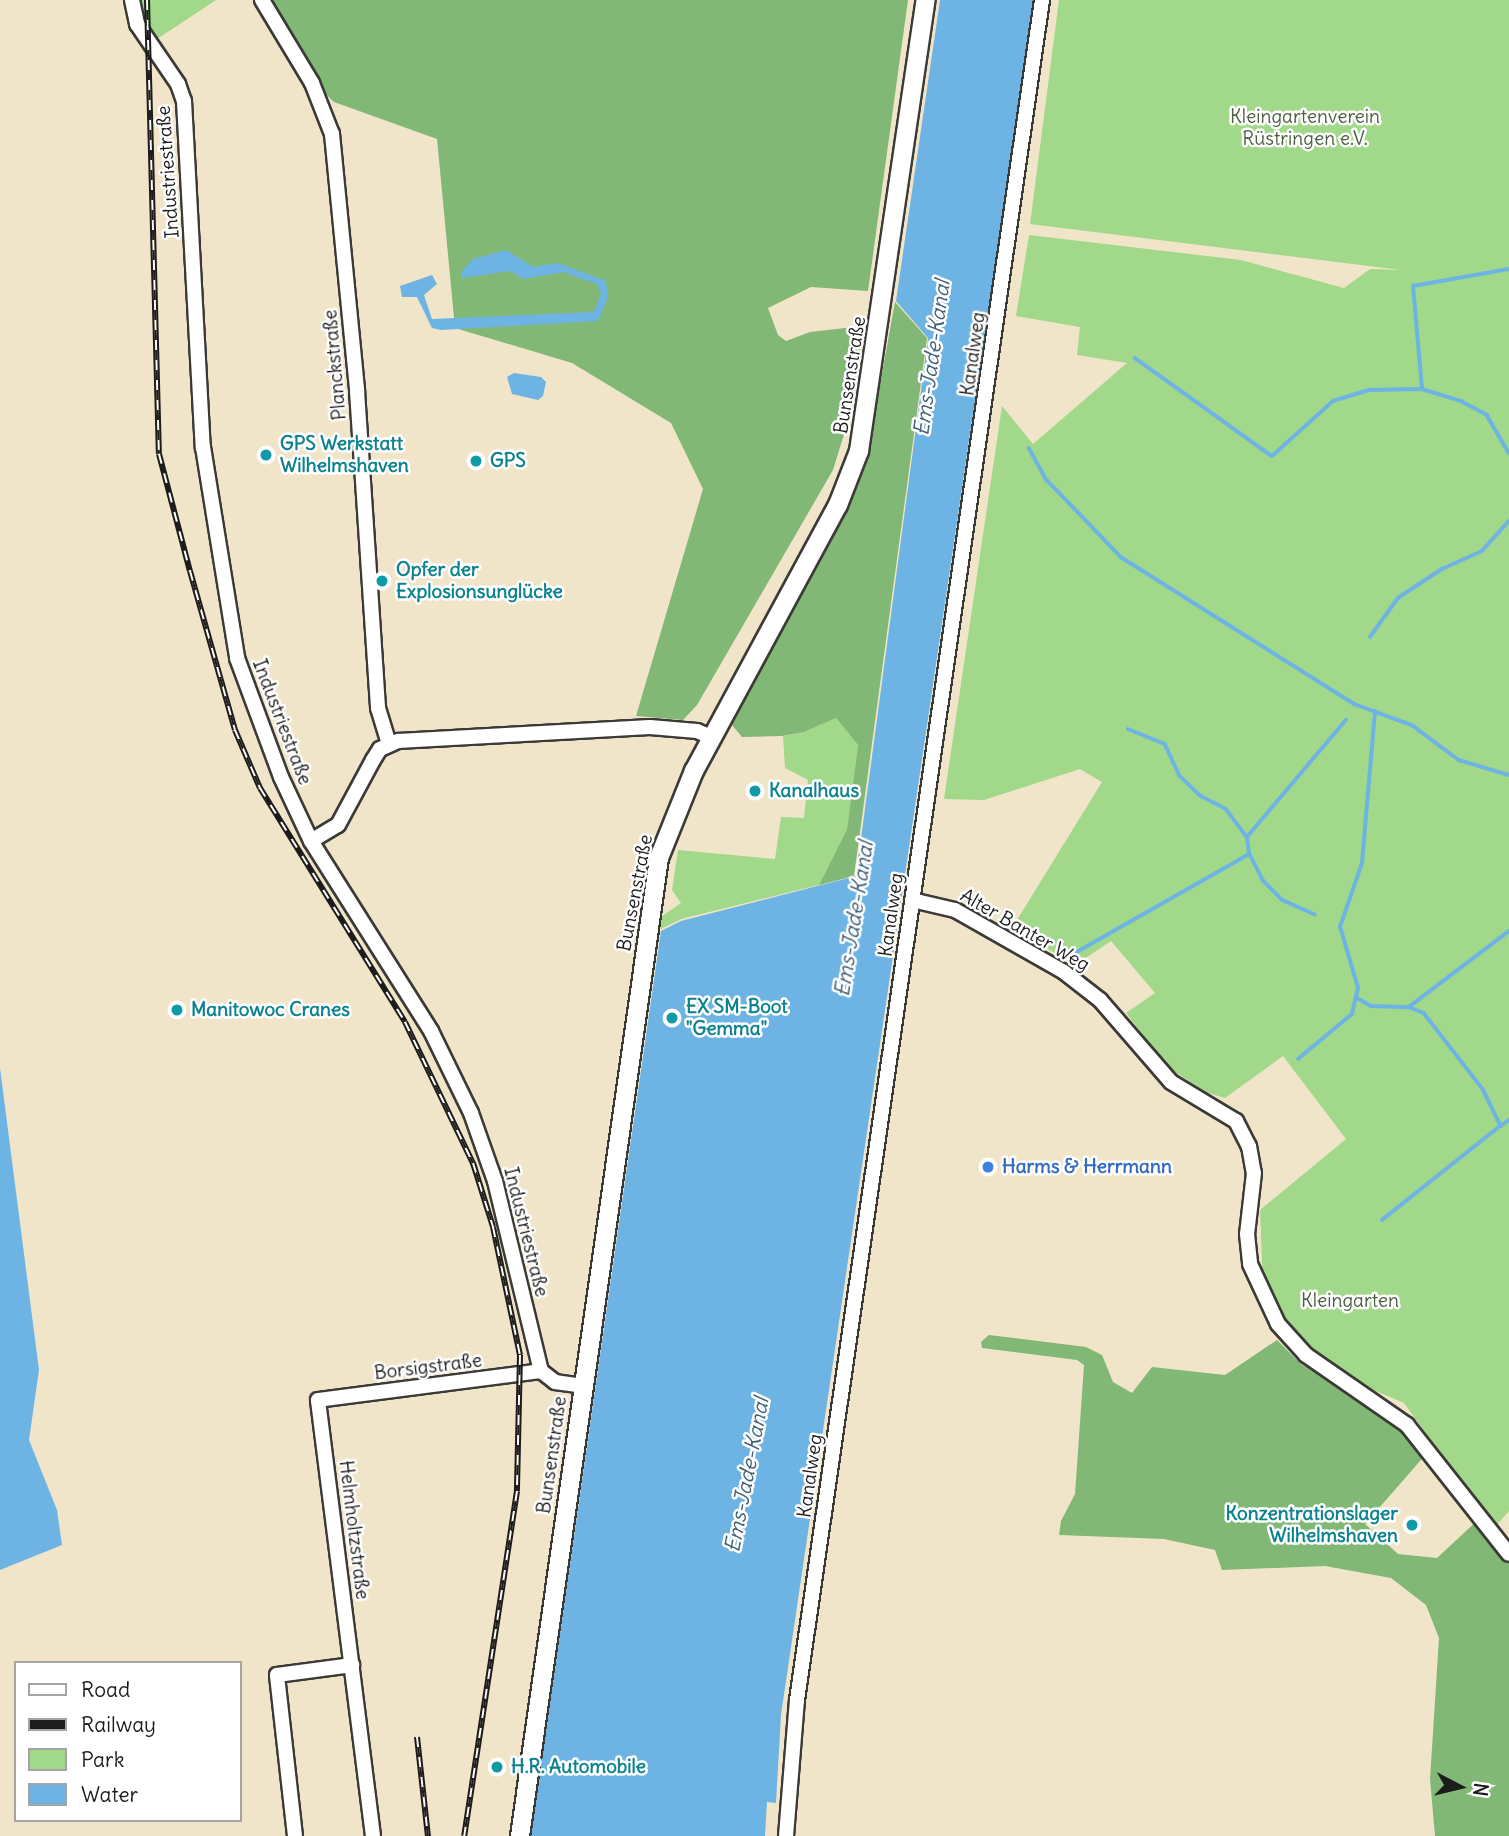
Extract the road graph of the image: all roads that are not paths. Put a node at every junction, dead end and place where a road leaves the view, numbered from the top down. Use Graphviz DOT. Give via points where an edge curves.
graph roads {
  1 [pos="132,0"];
  2 [pos="262,0"];
  3 [pos="926,0"];
  4 [pos="1042,0"];
  5 [pos="711,737"];
  6 [pos="389,743"];
  7 [pos="311,841"];
  8 [pos="912,900"];
  9 [pos="541,1371"];
  10 [pos="583,1386"];
  11 [pos="318,1400"];
  12 [pos="1509,1554"];
  13 [pos="352,1665"];
  14 [pos="295,1836"];
  15 [pos="373,1836"];
  16 [pos="520,1836"];
  17 [pos="786,1836"];
  1 -- 7 [label="street, Industriestraße" via="137,24 184,101 203,447 237,658 281,777"];
  2 -- 6 [label="street, Planckstraße" via="312,83 334,148 357,391 378,708"];
  3 -- 5 [label="street, Bunsenstraße" via="859,451 825,529"];
  4 -- 8 [label="street, Kanalweg"];
  5 -- 6 [label="street" via="697,731 650,727"];
  5 -- 10 [label="street, Bunsenstraße" via="671,820 657,868"];
  6 -- 7 [label="street" via="373,760 338,825"];
  7 -- 9 [label="street, Industriestraße" via="431,1031 471,1113 499,1194"];
  8 -- 12 [label="street, Alter Banter Weg" via="955,910 1064,972 1100,1000 1171,1082 1236,1121 1253,1165 1247,1234 1250,1264 1278,1324 1306,1355 1407,1425"];
  8 -- 17 [label="street, Kanalweg" via="797,1700"];
  9 -- 10 [label="street" via="555,1382"];
  9 -- 11 [label="street, Borsigstraße"];
  10 -- 16 [label="street, Bunsenstraße"];
  11 -- 13 [label="street, Helmholtzstraße"];
  13 -- 14 [label="street" via="277,1675"];
  13 -- 15 [label="street, Helmholtzstraße"];
}
